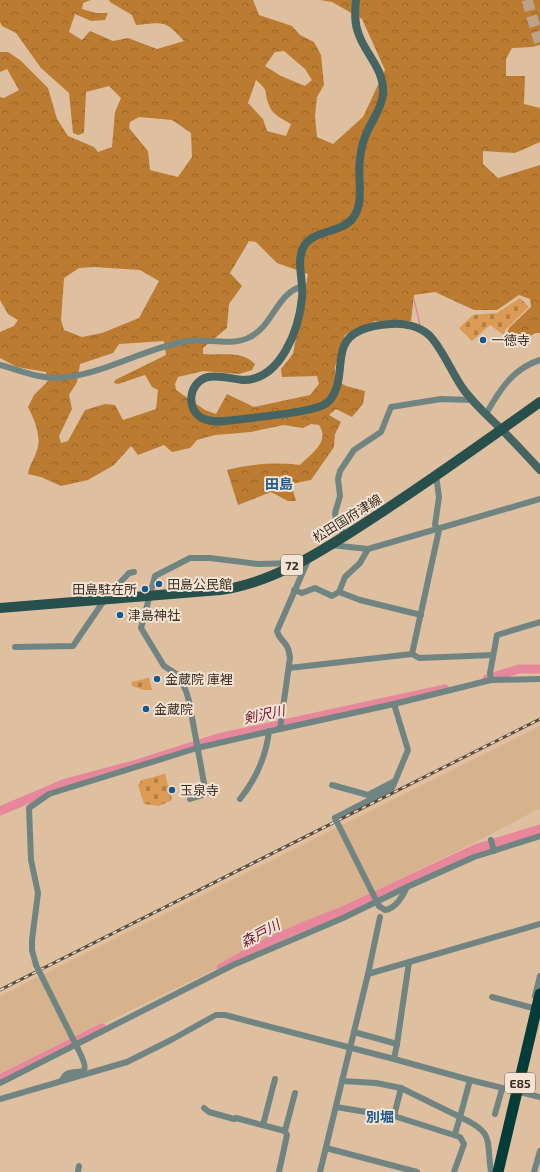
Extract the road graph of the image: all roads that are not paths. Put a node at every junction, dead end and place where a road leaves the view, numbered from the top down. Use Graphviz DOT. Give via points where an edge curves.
graph roads {
  1 [pos="356,0"];
  2 [pos="303,286"];
  3 [pos="540,360"];
  4 [pos="0,365"];
  5 [pos="472,400"];
  6 [pos="540,402"];
  7 [pos="486,414"];
  8 [pos="502,429"];
  9 [pos="540,470"];
  10 [pos="436,475"];
  11 [pos="540,499"];
  12 [pos="437,528"];
  13 [pos="345,536"];
  14 [pos="331,545"];
  15 [pos="368,548"];
  16 [pos="310,555"];
  17 [pos="297,563"];
  18 [pos="134,572"];
  19 [pos="294,590"];
  20 [pos="339,592"];
  21 [pos="150,596"];
  22 [pos="105,599"];
  23 [pos="0,608"];
  24 [pos="421,615"];
  25 [pos="540,622"];
  26 [pos="15,648"];
  27 [pos="412,654"];
  28 [pos="493,655"];
  29 [pos="289,668"];
  30 [pos="491,677"];
  31 [pos="540,679"];
  32 [pos="394,704"];
  33 [pos="280,729"];
  34 [pos="269,731"];
  35 [pos="197,748"];
  36 [pos="395,781"];
  37 [pos="332,785"];
  38 [pos="240,798"];
  39 [pos="190,799"];
  40 [pos="540,836"];
  41 [pos="491,840"];
  42 [pos="494,851"];
  43 [pos="407,887"];
  44 [pos="380,917"];
  45 [pos="540,924"];
  46 [pos="409,962"];
  47 [pos="368,974"];
  48 [pos="540,976"];
  49 [pos="540,994"];
  50 [pos="492,997"];
  51 [pos="533,1008"];
  52 [pos="540,1025"];
  53 [pos="354,1032"];
  54 [pos="397,1044"];
  55 [pos="350,1048"];
  56 [pos="394,1059"];
  57 [pos="275,1080"];
  58 [pos="470,1080"];
  59 [pos="62,1081"];
  60 [pos="342,1081"];
  61 [pos="0,1083"];
  62 [pos="401,1088"];
  63 [pos="502,1089"];
  64 [pos="514,1092"];
  65 [pos="295,1093"];
  66 [pos="540,1097"];
  67 [pos="0,1098"];
  68 [pos="336,1107"];
  69 [pos="204,1108"];
  70 [pos="496,1114"];
  71 [pos="394,1116"];
  72 [pos="460,1117"];
  73 [pos="263,1125"];
  74 [pos="285,1131"];
  75 [pos="455,1134"];
  76 [pos="326,1148"];
  77 [pos="540,1151"];
  78 [pos="279,1172"];
  79 [pos="320,1172"];
  80 [pos="417,1172"];
  81 [pos="454,1172"];
  82 [pos="492,1172"];
  83 [pos="498,1172"];
  84 [pos="503,1172"];
  85 [pos="534,1172"];
  1 -- 2 [label="street" via="356,27 381,75 382,97 363,144 356,214 344,226 312,238 305,245 300,259"];
  2 -- 4 [label="street" via="288,292 264,327 250,338 235,341 186,341 85,373 61,378"];
  2 -- 5 [label="street" via="300,313 278,362 262,375 245,380 212,377 200,381 192,394 191,403 195,411 205,419 217,422 310,409 326,404 334,395 344,347 348,340 362,330 387,324 407,325 428,335"];
  3 -- 7 [label="street" via="515,373"];
  5 -- 7 [label="street"];
  5 -- 13 [label="street" via="441,399 391,407 381,432 354,450 340,471 340,496 335,513 336,521"];
  6 -- 8 [label="main road, 松田国府津線 / 72"];
  7 -- 8 [label="street"];
  8 -- 9 [label="street"];
  8 -- 10 [label="main road, 松田国府津線 / 72"];
  10 -- 12 [label="street" via="439,497 435,525"];
  10 -- 13 [label="main road, 松田国府津線 / 72"];
  11 -- 12 [label="street"];
  12 -- 15 [label="street"];
  12 -- 24 [label="street" via="439,530"];
  13 -- 14 [label="main road, 松田国府津線 / 72"];
  14 -- 15 [label="street"];
  14 -- 16 [label="main road, 松田国府津線 / 72"];
  15 -- 20 [label="street" via="360,563 345,577"];
  16 -- 17 [label="main road, 松田国府津線 / 72"];
  16 -- 19 [label="street"];
  17 -- 21 [label="main road, 松田国府津線 / 72" via="250,585 234,589"];
  17 -- 21 [label="street" via="258,564 190,558 154,576"];
  18 -- 22 [label="street" via="129,573"];
  19 -- 20 [label="street" via="302,593 315,588 332,596"];
  19 -- 29 [label="street" via="277,631 278,637 289,648"];
  20 -- 24 [label="street" via="360,600"];
  21 -- 22 [label="main road, 松田国府津線 / 72"];
  21 -- 35 [label="street" via="141,628 164,666 178,675 182,683 189,701"];
  22 -- 23 [label="main road, 松田国府津線 / 72"];
  22 -- 26 [label="street" via="73,646"];
  24 -- 27 [label="street"];
  25 -- 28 [label="street" via="497,635"];
  27 -- 28 [label="street" via="419,658"];
  27 -- 29 [label="street"];
  28 -- 30 [label="street"];
  29 -- 33 [label="street"];
  30 -- 31 [label="street"];
  30 -- 32 [label="street"];
  32 -- 33 [label="street"];
  32 -- 36 [label="street" via="408,750"];
  33 -- 34 [label="street"];
  34 -- 35 [label="street"];
  34 -- 38 [label="street" via="260,768 253,783"];
  35 -- 39 [label="street" via="206,794"];
  35 -- 59 [label="street, bridge" via="49,794 29,808 31,860 38,893 32,950 36,965 86,1064 83,1072 67,1072"];
  36 -- 37 [label="street" via="368,795"];
  36 -- 43 [label="street, bridge" via="391,789 335,818 379,906 385,910 392,907"];
  40 -- 42 [label="street"];
  41 -- 42 [label="street"];
  42 -- 43 [label="street" via="474,857"];
  43 -- 61 [label="street" via="344,918 233,965"];
  44 -- 47 [label="street"];
  45 -- 46 [label="street"];
  46 -- 47 [label="street"];
  46 -- 54 [label="street"];
  47 -- 53 [label="street"];
  48 -- 51 [label="street"];
  49 -- 83 [label="highway, E85, bridge"];
  50 -- 51 [label="street"];
  51 -- 64 [label="street"];
  52 -- 84 [label="highway, E85"];
  53 -- 54 [label="street"];
  53 -- 55 [label="street"];
  54 -- 56 [label="street"];
  55 -- 56 [label="street"];
  55 -- 59 [label="street" via="216,1014 127,1062"];
  55 -- 60 [label="street"];
  56 -- 58 [label="street"];
  57 -- 73 [label="street"];
  58 -- 63 [label="street"];
  58 -- 72 [label="street"];
  59 -- 67 [label="street"];
  60 -- 62 [label="street" via="376,1083"];
  60 -- 68 [label="street"];
  62 -- 71 [label="street"];
  62 -- 72 [label="street"];
  63 -- 64 [label="street"];
  63 -- 70 [label="street"];
  64 -- 66 [label="street"];
  64 -- 82 [label="street" via="503,1130 504,1136"];
  65 -- 74 [label="street"];
  68 -- 71 [label="street"];
  68 -- 76 [label="street"];
  69 -- 73 [label="street" via="227,1117"];
  71 -- 75 [label="street"];
  72 -- 75 [label="street"];
  72 -- 82 [label="street" via="486,1133"];
  73 -- 74 [label="street"];
  74 -- 78 [label="street" via="287,1135"];
  75 -- 81 [label="street" via="464,1144"];
  76 -- 79 [label="street"];
  76 -- 80 [label="street"];
  77 -- 85 [label="street"];
}
